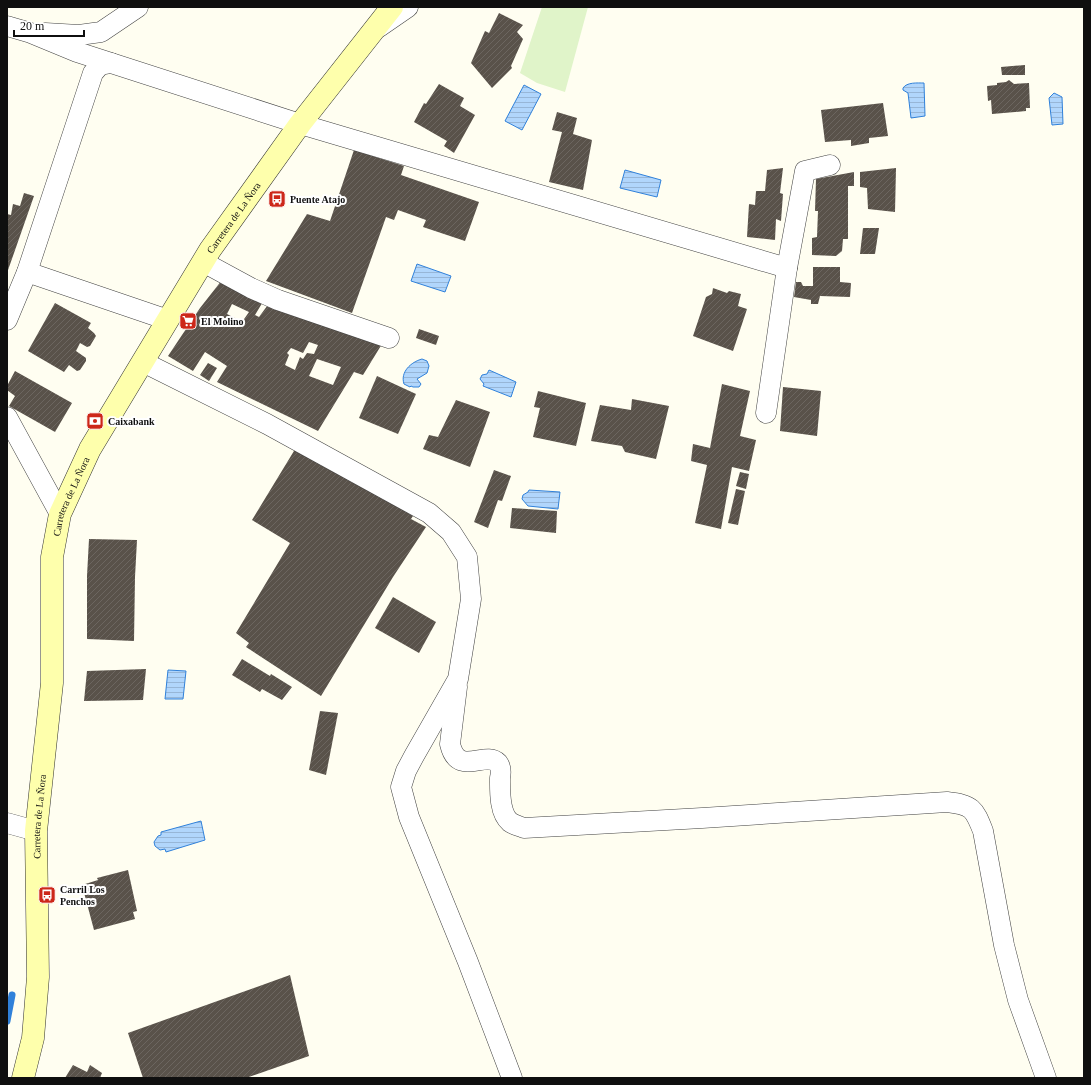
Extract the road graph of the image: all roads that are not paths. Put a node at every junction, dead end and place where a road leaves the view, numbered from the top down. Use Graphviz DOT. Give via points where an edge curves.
graph roads {
  1 [pos="138,7"];
  2 [pos="392,7"];
  3 [pos="408,7"];
  4 [pos="115,23"];
  5 [pos="7,26"];
  6 [pos="31,33"];
  7 [pos="371,33"];
  8 [pos="118,65"];
  9 [pos="300,124"];
  10 [pos="830,165"];
  11 [pos="203,262"];
  12 [pos="787,268"];
  13 [pos="27,272"];
  14 [pos="7,320"];
  15 [pos="168,320"];
  16 [pos="389,338"];
  17 [pos="143,362"];
  18 [pos="766,413"];
  19 [pos="7,417"];
  20 [pos="60,514"];
  21 [pos="458,679"];
  22 [pos="452,752"];
  23 [pos="414,756"];
  24 [pos="7,823"];
  25 [pos="36,831"];
  26 [pos="23,1078"];
  27 [pos="512,1078"];
  28 [pos="1046,1078"];
  1 -- 4 [label="street"];
  2 -- 7 [label="main road, Carretera de La Ñora"];
  3 -- 7 [label="street"];
  4 -- 6 [label="street" via="101,32 85,34"];
  4 -- 8 [label="street" via="107,33 104,48"];
  5 -- 6 [label="street"];
  6 -- 8 [label="street"];
  7 -- 9 [label="main road, Carretera de La Ñora"];
  8 -- 9 [label="street"];
  8 -- 13 [label="street" via="100,65 93,73"];
  9 -- 11 [label="main road, Carretera de La Ñora"];
  9 -- 12 [label="street"];
  10 -- 12 [label="street" via="805,171"];
  11 -- 15 [label="main road, Carretera de La Ñora"];
  11 -- 16 [label="street" via="278,300"];
  12 -- 18 [label="street"];
  13 -- 14 [label="street"];
  13 -- 15 [label="street"];
  15 -- 17 [label="main road, Carretera de La Ñora"];
  17 -- 20 [label="main road, Carretera de La Ñora" via="90,450"];
  17 -- 21 [label="street" via="267,424 429,513 451,532 467,557 471,599"];
  19 -- 20 [label="street"];
  20 -- 25 [label="main road, Carretera de La Ñora" via="52,557 52,683"];
  21 -- 22 [label="street" via="450,744"];
  21 -- 23 [label="street"];
  22 -- 23 [label="street" via="436,742 429,744"];
  22 -- 28 [label="street" via="460,760 493,760 498,763 501,769 500,788 505,816 509,822 524,828 947,802 970,808 977,816 983,831 1004,944 1018,1000"];
  23 -- 27 [label="street" via="401,787 404,804"];
  24 -- 25 [label="street"];
  25 -- 26 [label="main road, Carretera de La Ñora" via="38,977 33,1038"];
}
